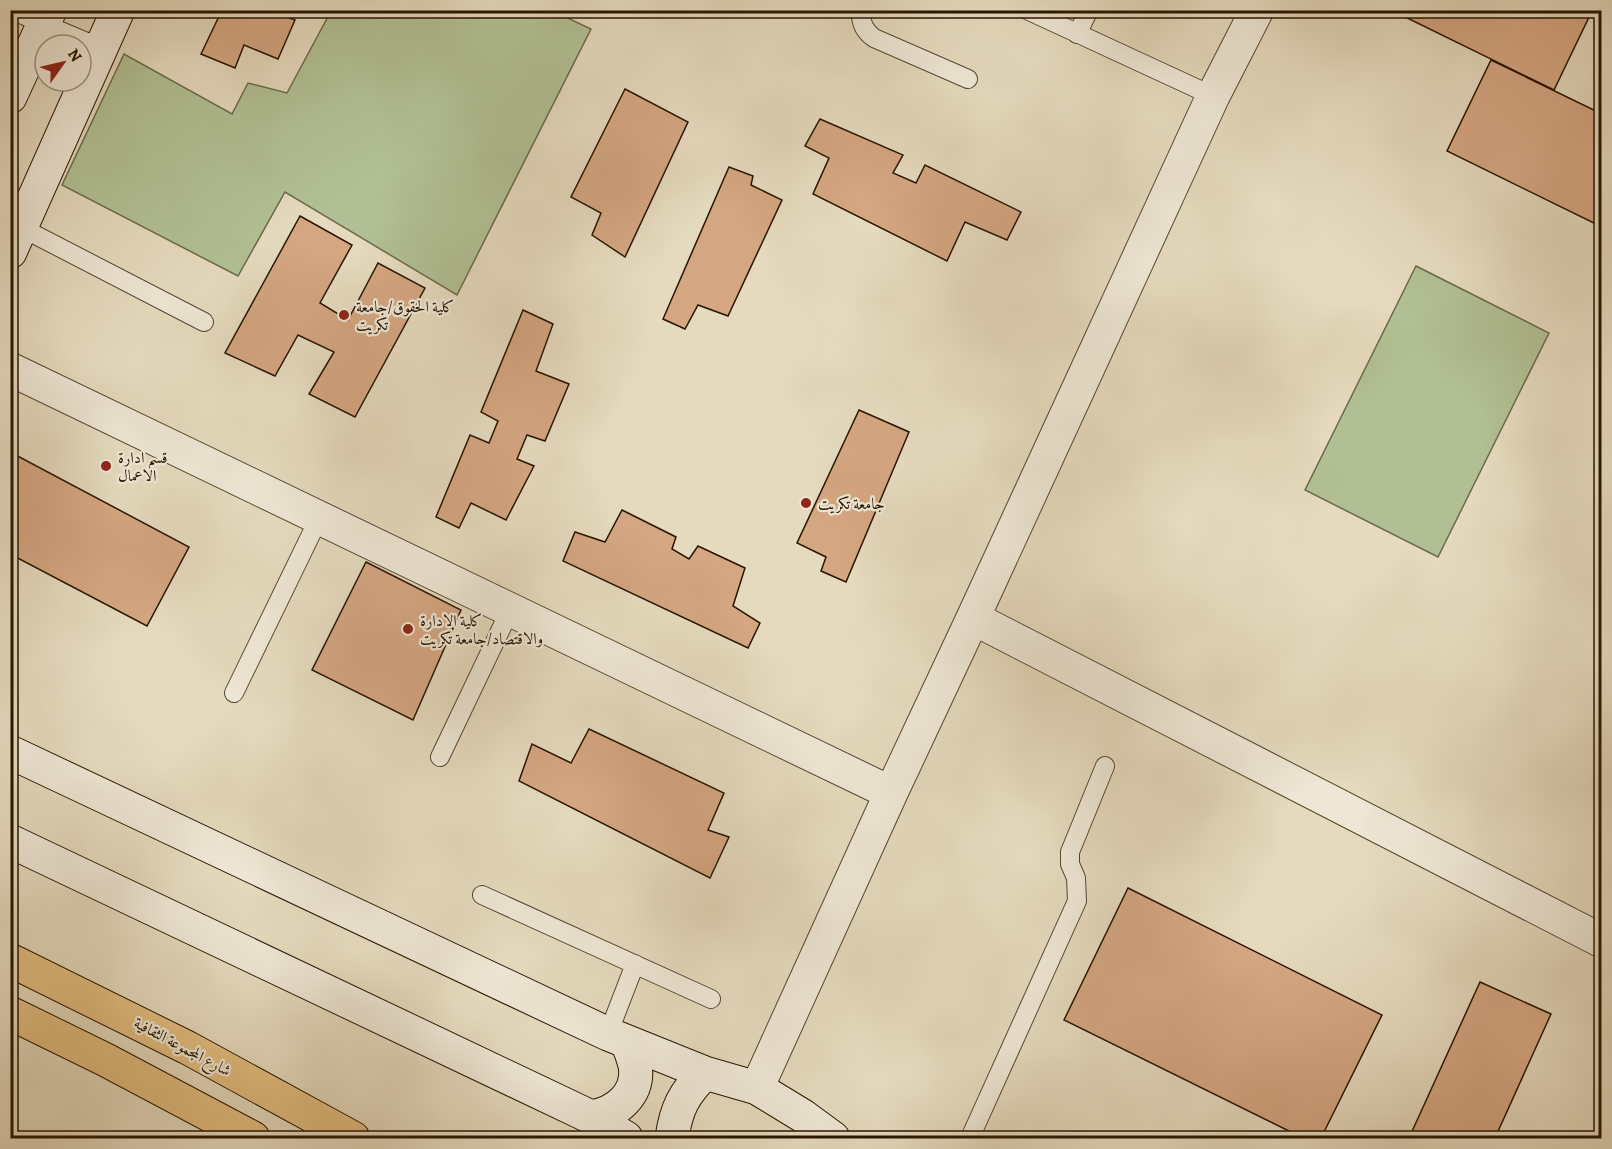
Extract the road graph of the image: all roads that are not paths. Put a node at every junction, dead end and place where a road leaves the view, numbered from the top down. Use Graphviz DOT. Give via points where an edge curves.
graph roads {
  1 [pos="11,10"];
  2 [pos="118,10"];
  3 [pos="861,10"];
  4 [pos="1026,10"];
  5 [pos="1089,10"];
  6 [pos="1257,10"];
  7 [pos="47,18"];
  8 [pos="1077,34"];
  9 [pos="100,48"];
  10 [pos="968,79"];
  11 [pos="1213,96"];
  12 [pos="10,98"];
  13 [pos="16,240"];
  14 [pos="204,322"];
  15 [pos="10,369"];
  16 [pos="319,518"];
  17 [pos="510,610"];
  18 [pos="973,618"];
  19 [pos="234,693"];
  20 [pos="10,752"];
  21 [pos="440,757"];
  22 [pos="1105,766"];
  23 [pos="891,793"];
  24 [pos="10,841"];
  25 [pos="482,895"];
  26 [pos="1602,941"];
  27 [pos="10,960"];
  28 [pos="635,964"];
  29 [pos="711,999"];
  30 [pos="10,1013"];
  31 [pos="617,1038"];
  32 [pos="705,1073"];
  33 [pos="757,1088"];
  34 [pos="591,1117"];
  35 [pos="804,1127"];
  36 [pos="254,1138"];
  37 [pos="353,1138"];
  38 [pos="627,1138"];
  39 [pos="672,1138"];
  40 [pos="833,1138"];
  41 [pos="970,1138"];
  1 -- 7 [label="lane"];
  2 -- 9 [label="street"];
  3 -- 10 [label="lane" via="861,20 869,35"];
  4 -- 8 [label="lane"];
  5 -- 8 [label="lane"];
  6 -- 11 [label="street"];
  7 -- 9 [label="lane"];
  7 -- 12 [label="street"];
  8 -- 11 [label="lane"];
  9 -- 13 [label="street"];
  11 -- 18 [label="street"];
  13 -- 14 [label="lane"];
  15 -- 16 [label="street"];
  16 -- 17 [label="street"];
  16 -- 19 [label="lane"];
  17 -- 21 [label="lane"];
  17 -- 23 [label="street"];
  18 -- 23 [label="street"];
  18 -- 26 [label="street"];
  20 -- 31 [label="street"];
  22 -- 41 [label="lane" via="1070,852 1077,901"];
  23 -- 33 [label="street"];
  24 -- 34 [label="street"];
  25 -- 28 [label="lane"];
  27 -- 37 [label="main road, شارع المجموعة الثقافية" via="188,1048"];
  28 -- 29 [label="lane"];
  28 -- 31 [label="lane"];
  30 -- 36 [label="main road"];
  31 -- 32 [label="street"];
  31 -- 34 [label="street" via="635,1067 631,1091 614,1110"];
  32 -- 33 [label="street"];
  32 -- 39 [label="street" via="681,1102"];
  33 -- 35 [label="street"];
  34 -- 38 [label="street"];
  35 -- 40 [label="street"];
}
